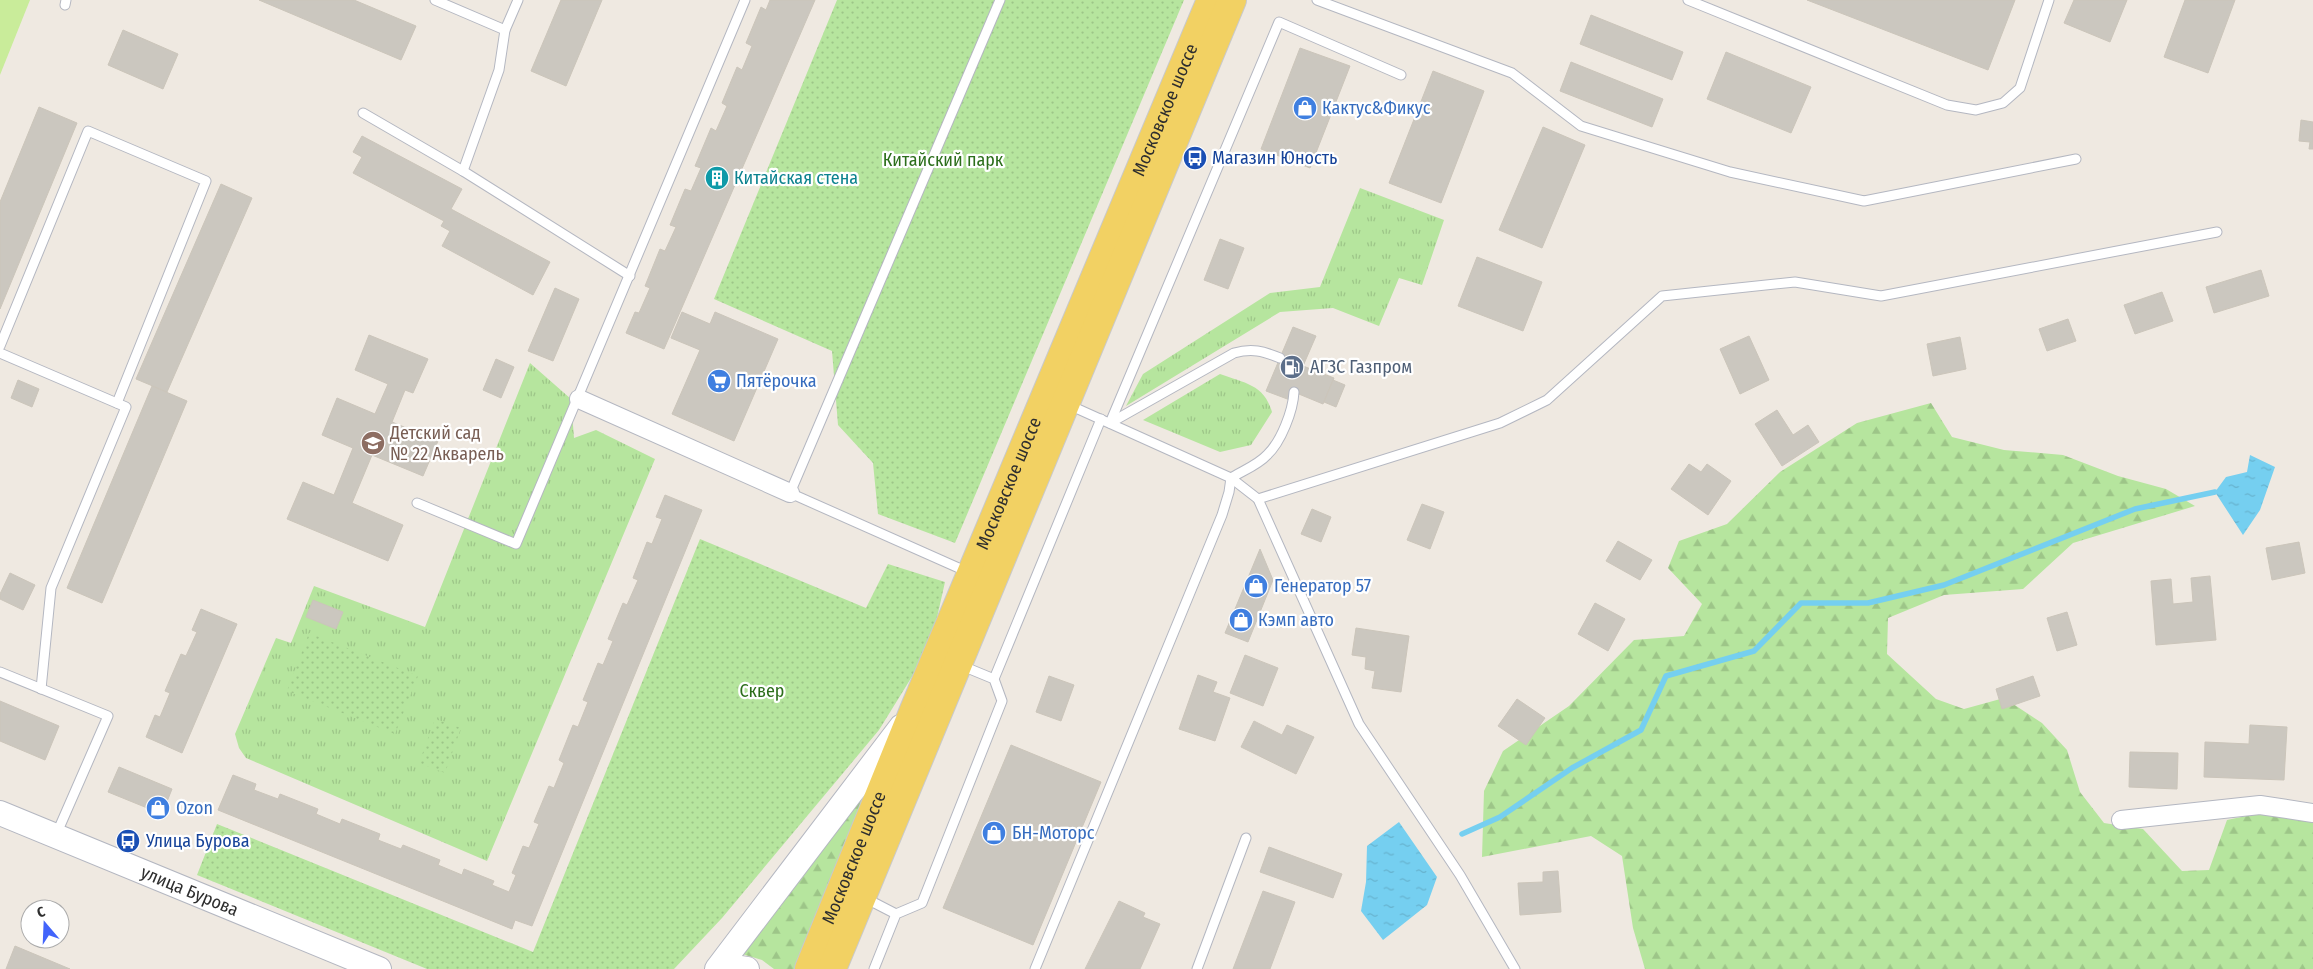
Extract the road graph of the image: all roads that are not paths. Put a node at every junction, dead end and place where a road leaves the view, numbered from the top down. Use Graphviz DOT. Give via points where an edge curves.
graph roads {
  1 [pos="435,0"];
  2 [pos="518,0"];
  3 [pos="745,0"];
  4 [pos="1000,0"];
  5 [pos="1211,0"];
  6 [pos="1232,0"];
  7 [pos="1317,0"];
  8 [pos="1688,0"];
  9 [pos="2048,0"];
  10 [pos="505,30"];
  11 [pos="1401,75"];
  12 [pos="363,113"];
  13 [pos="2076,160"];
  14 [pos="462,171"];
  15 [pos="2217,232"];
  16 [pos="630,276"];
  17 [pos="0,346"];
  18 [pos="0,354"];
  19 [pos="1280,358"];
  20 [pos="1294,392"];
  21 [pos="579,399"];
  22 [pos="1056,399"];
  23 [pos="117,403"];
  24 [pos="1106,421"];
  25 [pos="1231,478"];
  26 [pos="790,493"];
  27 [pos="1258,499"];
  28 [pos="417,503"];
  29 [pos="981,578"];
  30 [pos="956,664"];
  31 [pos="0,672"];
  32 [pos="994,679"];
  33 [pos="41,689"];
  34 [pos="914,710"];
  35 [pos="0,812"];
  36 [pos="2313,813"];
  37 [pos="2121,820"];
  38 [pos="56,835"];
  39 [pos="1246,838"];
  40 [pos="862,897"];
  41 [pos="896,914"];
  42 [pos="380,969"];
  43 [pos="717,969"];
  44 [pos="725,969"];
  45 [pos="747,969"];
  46 [pos="809,969"];
  47 [pos="832,969"];
  48 [pos="874,969"];
  49 [pos="1035,969"];
  50 [pos="1197,969"];
  51 [pos="1515,969"];
  1 -- 10 [label="lane"];
  2 -- 10 [label="lane"];
  3 -- 16 [label="lane"];
  4 -- 26 [label="lane"];
  5 -- 22 [label="main road, Московское шоссе"];
  6 -- 22 [label="main road, Московское шоссе"];
  7 -- 13 [label="lane" via="1512,73 1581,126 1730,172 1864,201"];
  8 -- 9 [label="lane" via="1947,105 1976,110 2003,103 2020,88"];
  10 -- 14 [label="lane" via="499,70"];
  11 -- 24 [label="lane" via="1279,22"];
  12 -- 14 [label="lane"];
  14 -- 16 [label="lane"];
  15 -- 27 [label="lane" via="1881,296 1795,282 1662,296 1548,400 1500,423"];
  16 -- 21 [label="lane"];
  17 -- 23 [label="lane" via="88,131 206,182"];
  18 -- 23 [label="lane"];
  19 -- 24 [label="lane" via="1260,350 1234,353"];
  20 -- 25 [label="lane" via="1287,422 1267,455"];
  21 -- 26 [label="street"];
  21 -- 28 [label="lane" via="516,544"];
  22 -- 24 [label="lane"];
  22 -- 29 [label="main road, Московское шоссе"];
  23 -- 33 [label="lane" via="126,407 51,588"];
  24 -- 25 [label="lane"];
  24 -- 32 [label="lane"];
  25 -- 27 [label="lane"];
  25 -- 49 [label="lane" via="1222,515"];
  26 -- 29 [label="lane"];
  27 -- 51 [label="lane" via="1359,724 1460,875"];
  29 -- 30 [label="main road, Московское шоссе"];
  29 -- 34 [label="main road, Московское шоссе"];
  30 -- 32 [label="lane"];
  30 -- 40 [label="main road, Московское шоссе"];
  31 -- 33 [label="lane"];
  32 -- 41 [label="lane" via="1002,701 922,903"];
  33 -- 38 [label="lane" via="108,716"];
  34 -- 43 [label="main road"];
  34 -- 46 [label="main road, Московское шоссе"];
  35 -- 38 [label="main road, улица Бурова"];
  36 -- 37 [label="street" via="2260,805"];
  38 -- 42 [label="main road, улица Бурова"];
  39 -- 50 [label="lane"];
  40 -- 41 [label="lane"];
  40 -- 47 [label="main road, Московское шоссе"];
  41 -- 48 [label="lane"];
  44 -- 45 [label="main road"];
}
